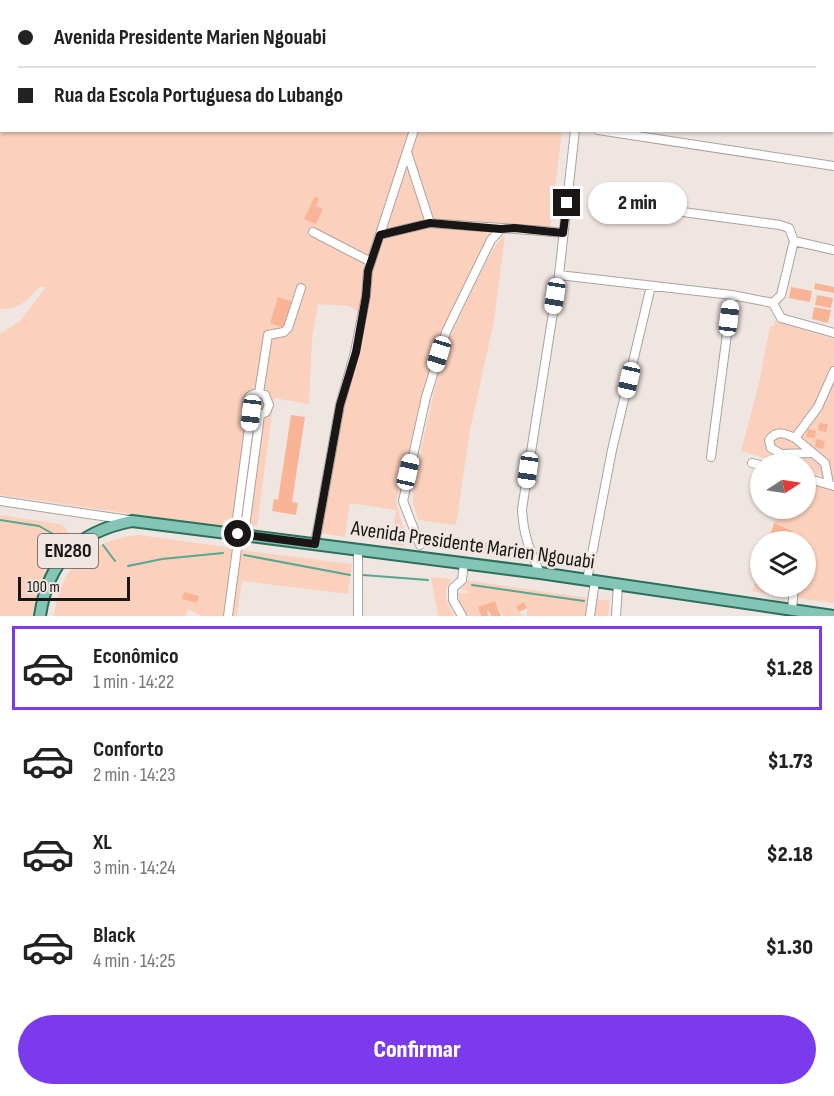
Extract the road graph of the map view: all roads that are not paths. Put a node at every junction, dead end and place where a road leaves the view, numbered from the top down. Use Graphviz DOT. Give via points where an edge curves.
graph roads {
  1 [pos="413,132"];
  2 [pos="575,132"];
  3 [pos="611,132"];
  4 [pos="407,152"];
  5 [pos="834,166"];
  6 [pos="653,208"];
  7 [pos="430,223"];
  8 [pos="501,229"];
  9 [pos="313,232"];
  10 [pos="563,233"];
  11 [pos="380,235"];
  12 [pos="794,241"];
  13 [pos="834,250"];
  14 [pos="371,262"];
  15 [pos="559,275"];
  16 [pos="651,286"];
  17 [pos="301,288"];
  18 [pos="732,296"];
  19 [pos="773,303"];
  20 [pos="834,333"];
  21 [pos="834,370"];
  22 [pos="259,393"];
  23 [pos="795,438"];
  24 [pos="779,453"];
  25 [pos="813,453"];
  26 [pos="816,456"];
  27 [pos="711,457"];
  28 [pos="816,481"];
  29 [pos="831,485"];
  30 [pos="0,501"];
  31 [pos="132,521"];
  32 [pos="239,534"];
  33 [pos="315,544"];
  34 [pos="420,545"];
  35 [pos="358,549"];
  36 [pos="464,563"];
  37 [pos="540,573"];
  38 [pos="591,580"];
  39 [pos="618,584"];
  40 [pos="793,597"];
  41 [pos="792,610"];
  42 [pos="811,614"];
  43 [pos="40,616"];
  44 [pos="228,616"];
  45 [pos="358,616"];
  46 [pos="462,616"];
  47 [pos="590,616"];
  48 [pos="616,616"];
  49 [pos="834,616"];
  1 -- 4 [label="street"];
  2 -- 10 [label="street"];
  3 -- 5 [label="street"];
  4 -- 7 [label="street"];
  4 -- 11 [label="street"];
  6 -- 12 [label="street" via="780,225 789,228"];
  7 -- 8 [label="street"];
  7 -- 11 [label="street"];
  8 -- 10 [label="street"];
  8 -- 34 [label="street" via="491,240 446,332 426,397 403,501"];
  9 -- 14 [label="street"];
  10 -- 15 [label="street"];
  11 -- 14 [label="street"];
  12 -- 13 [label="street"];
  12 -- 19 [label="street" via="781,295"];
  14 -- 33 [label="street"];
  15 -- 16 [label="street"];
  15 -- 37 [label="street" via="522,509 527,545"];
  16 -- 18 [label="street"];
  16 -- 38 [label="street" via="612,450"];
  17 -- 22 [label="street" via="288,328 268,335"];
  18 -- 19 [label="street"];
  18 -- 27 [label="street"];
  19 -- 20 [label="street" via="781,318"];
  21 -- 23 [label="street" via="818,407"];
  22 -- 32 [label="street" via="247,401 251,413"];
  22 -- 32 [label="street" via="269,405 261,415"];
  23 -- 24 [label="street" via="782,432 773,435 769,440 771,448"];
  23 -- 25 [label="street"];
  26 -- 29 [label="street" via="825,463"];
  28 -- 29 [label="street"];
  30 -- 31 [label="street, Avenida Presidente Marien Ngouabi"];
  31 -- 32 [label="main road, Avenida Presidente Marien Ngouabi / EN280"];
  31 -- 43 [label="main road, EN280" via="103,528 71,549 48,581"];
  32 -- 33 [label="main road, Avenida Presidente Marien Ngouabi / EN280"];
  32 -- 44 [label="street"];
  33 -- 35 [label="main road, Avenida Presidente Marien Ngouabi / EN280"];
  35 -- 36 [label="main road, Avenida Presidente Marien Ngouabi / EN280"];
  35 -- 45 [label="street"];
  36 -- 37 [label="main road, Avenida Presidente Marien Ngouabi / EN280"];
  36 -- 46 [label="street" via="462,580 453,588 453,600"];
  37 -- 38 [label="main road, Avenida Presidente Marien Ngouabi / EN280"];
  38 -- 39 [label="main road, Avenida Presidente Marien Ngouabi / EN280"];
  38 -- 47 [label="street"];
  39 -- 41 [label="main road, Avenida Presidente Marien Ngouabi / EN280"];
  39 -- 48 [label="street"];
  40 -- 41 [label="street"];
  41 -- 42 [label="main road, Avenida Presidente Marien Ngouabi / EN280"];
  42 -- 49 [label="main road, Avenida Presidente Marien Ngouabi / EN280"];
}
